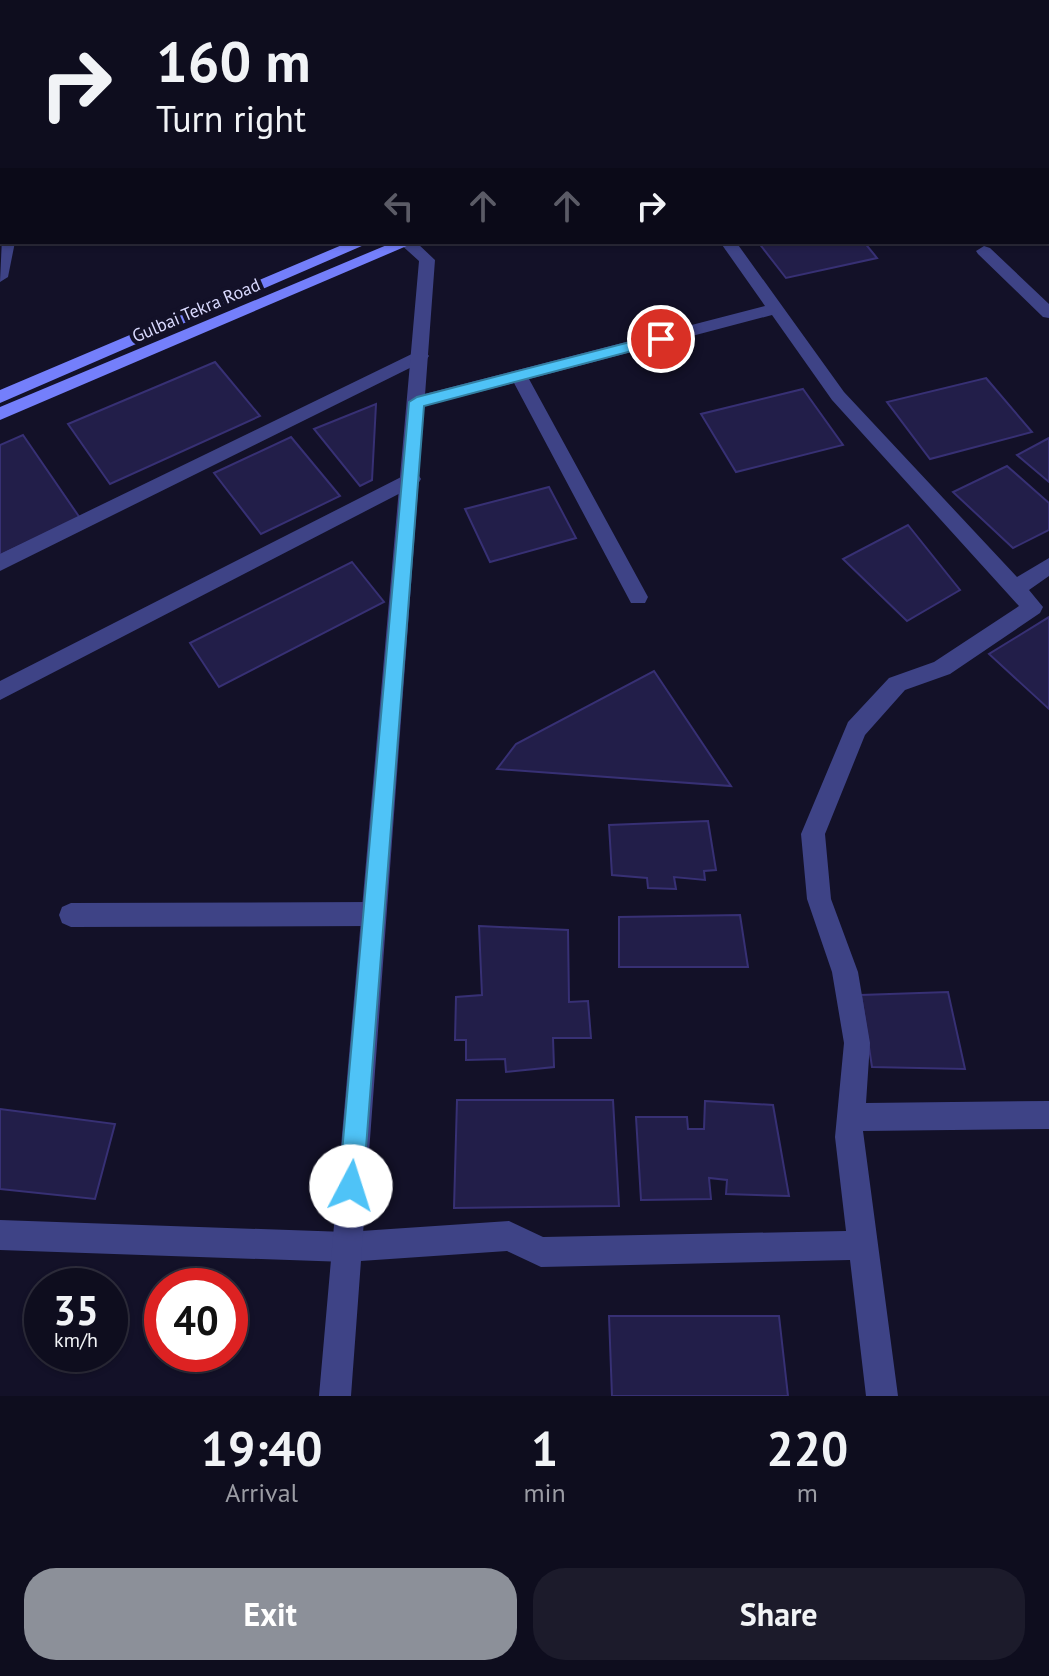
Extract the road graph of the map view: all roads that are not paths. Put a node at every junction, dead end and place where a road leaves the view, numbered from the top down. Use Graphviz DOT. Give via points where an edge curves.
graph roads {
  1 [pos="7,244"];
  2 [pos="358,244"];
  3 [pos="402,244"];
  4 [pos="409,244"];
  5 [pos="729,244"];
  6 [pos="984,251"];
  7 [pos="0,277"];
  8 [pos="775,309"];
  9 [pos="1049,313"];
  10 [pos="420,356"];
  11 [pos="519,376"];
  12 [pos="0,397"];
  13 [pos="417,402"];
  14 [pos="0,414"];
  15 [pos="411,479"];
  16 [pos="0,563"];
  17 [pos="1049,566"];
  18 [pos="1016,588"];
  19 [pos="638,597"];
  20 [pos="0,691"];
  21 [pos="374,914"];
  22 [pos="71,915"];
  23 [pos="1049,1115"];
  24 [pos="853,1117"];
  25 [pos="0,1235"];
  26 [pos="865,1245"];
  27 [pos="346,1247"];
  28 [pos="335,1396"];
  29 [pos="882,1396"];
  1 -- 7 [label="street"];
  2 -- 12 [label="main road, Gulbai Tekra Road"];
  3 -- 14 [label="main road, Gulbai Tekra Road"];
  4 -- 10 [label="street" via="427,260"];
  5 -- 8 [label="street"];
  6 -- 9 [label="street"];
  8 -- 11 [label="street"];
  8 -- 18 [label="street" via="838,396"];
  10 -- 13 [label="street"];
  10 -- 16 [label="street"];
  11 -- 13 [label="street"];
  11 -- 19 [label="street"];
  13 -- 15 [label="street"];
  15 -- 20 [label="street"];
  15 -- 21 [label="street"];
  17 -- 18 [label="street"];
  18 -- 24 [label="street" via="1033,607 942,668 897,684 856,729 813,834 819,899 845,972 857,1043"];
  21 -- 22 [label="street"];
  21 -- 27 [label="street"];
  23 -- 24 [label="street"];
  24 -- 26 [label="street" via="849,1137"];
  25 -- 27 [label="street"];
  26 -- 27 [label="street" via="541,1252 509,1236"];
  26 -- 29 [label="street"];
  27 -- 28 [label="street"];
}
